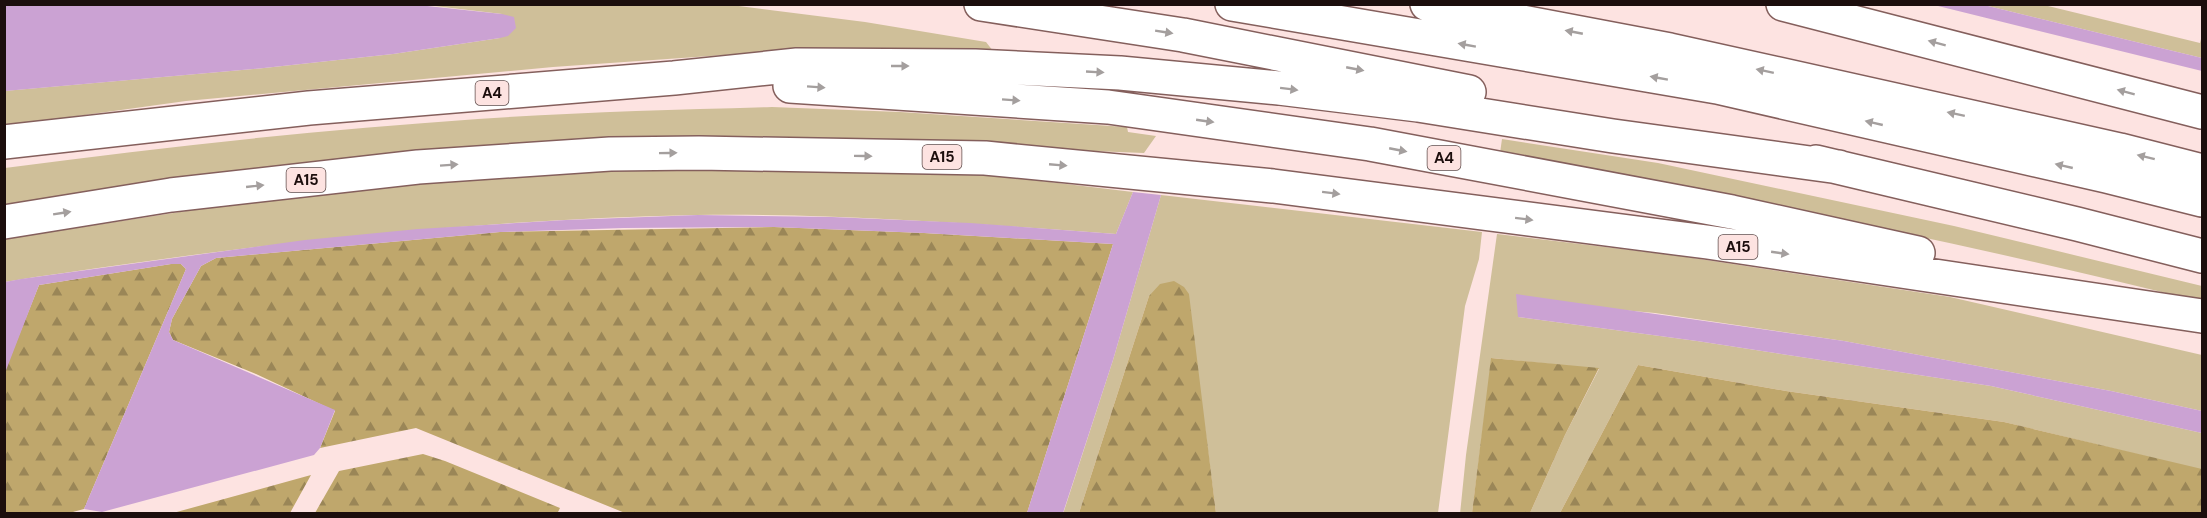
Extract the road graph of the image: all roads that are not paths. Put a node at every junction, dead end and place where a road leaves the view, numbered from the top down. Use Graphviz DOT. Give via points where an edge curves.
graph roads {
  1 [pos="981,4"];
  2 [pos="1232,4"];
  3 [pos="1426,4"];
  4 [pos="1783,4"];
  5 [pos="674,78"];
  6 [pos="2202,112"];
  7 [pos="4,142"];
  8 [pos="1839,167"];
  9 [pos="2202,171"];
  10 [pos="2202,200"];
  11 [pos="4,222"];
  12 [pos="2202,256"];
  13 [pos="2202,316"];
  1 -- 8 [label="highway, one-way" via="1233,44"];
  10 -- 2 [label="highway, one-way" via="1717,87"];
  9 -- 3 [label="highway, one-way" via="1670,50"];
  6 -- 4 [label="highway, one-way"];
  5 -- 7 [label="highway, A4" via="309,108"];
  5 -- 8 [label="highway, A4, one-way" via="797,65 975,66 1120,73 1418,105"];
  5 -- 13 [label="highway, A4, one-way" via="1108,107 1370,144 1732,213"];
  8 -- 12 [label="highway"];
  11 -- 13 [label="highway, A15, one-way" via="171,195 406,169 610,154 985,158 1273,186 1707,242"];
}
